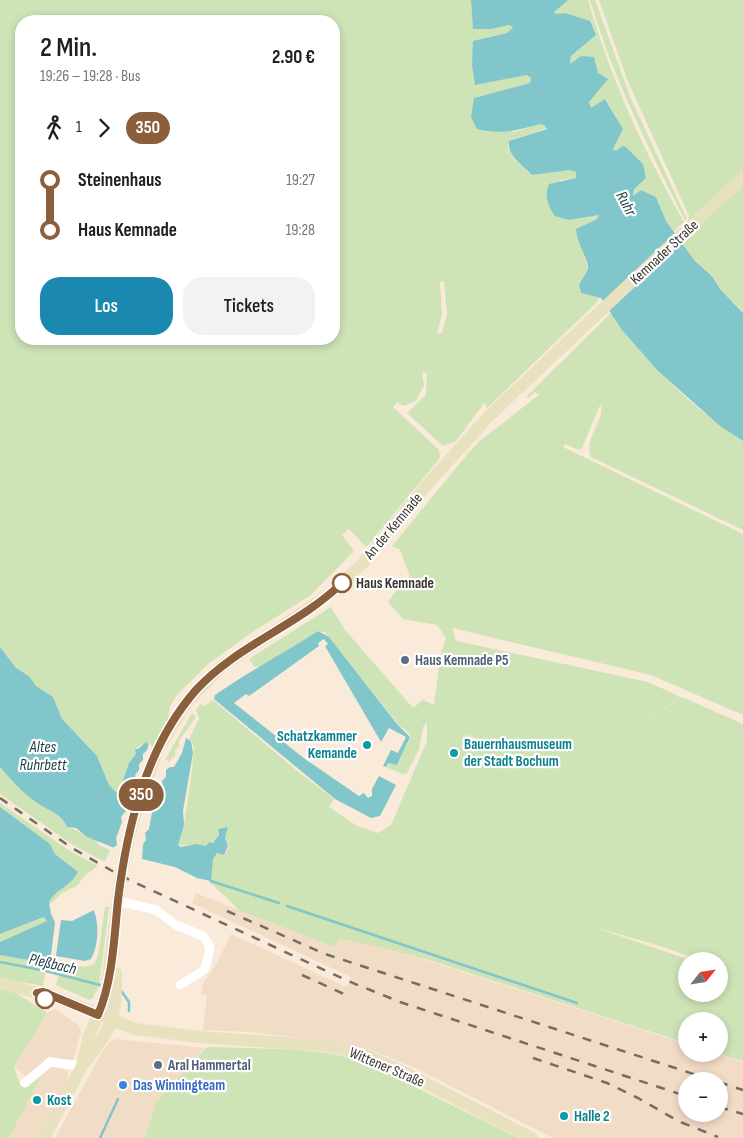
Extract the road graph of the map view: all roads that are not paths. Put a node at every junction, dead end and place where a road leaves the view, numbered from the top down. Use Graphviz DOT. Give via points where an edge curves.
graph roads {
  1 [pos="743,177"];
  2 [pos="585,326"];
  3 [pos="118,901"];
  4 [pos="113,945"];
  5 [pos="0,983"];
  6 [pos="180,985"];
  7 [pos="97,1018"];
  8 [pos="111,1024"];
  9 [pos="82,1066"];
  10 [pos="25,1083"];
  11 [pos="44,1138"];
  12 [pos="532,1138"];
  1 -- 2 [label="main road, Kemnader Straße"];
  2 -- 3 [label="main road, An der Kemnade" via="462,444 364,562 336,589 314,607 222,666 196,690 172,724 145,780 125,854"];
  3 -- 4 [label="main road, An der Kemnade"];
  3 -- 6 [label="street" via="156,910 176,925 203,936 210,948 206,966"];
  4 -- 7 [label="main road, An der Kemnade" via="107,990"];
  4 -- 8 [label="main road, An der Kemnade" via="116,1009"];
  5 -- 7 [label="main road, Wittener Straße" via="43,992"];
  7 -- 8 [label="main road, Wittener Straße"];
  7 -- 9 [label="main road, An der Kemnade"];
  8 -- 9 [label="main road"];
  8 -- 12 [label="main road, Wittener Straße" via="200,1037 327,1046 366,1055"];
  9 -- 10 [label="street" via="50,1062"];
  9 -- 11 [label="main road"];
}
